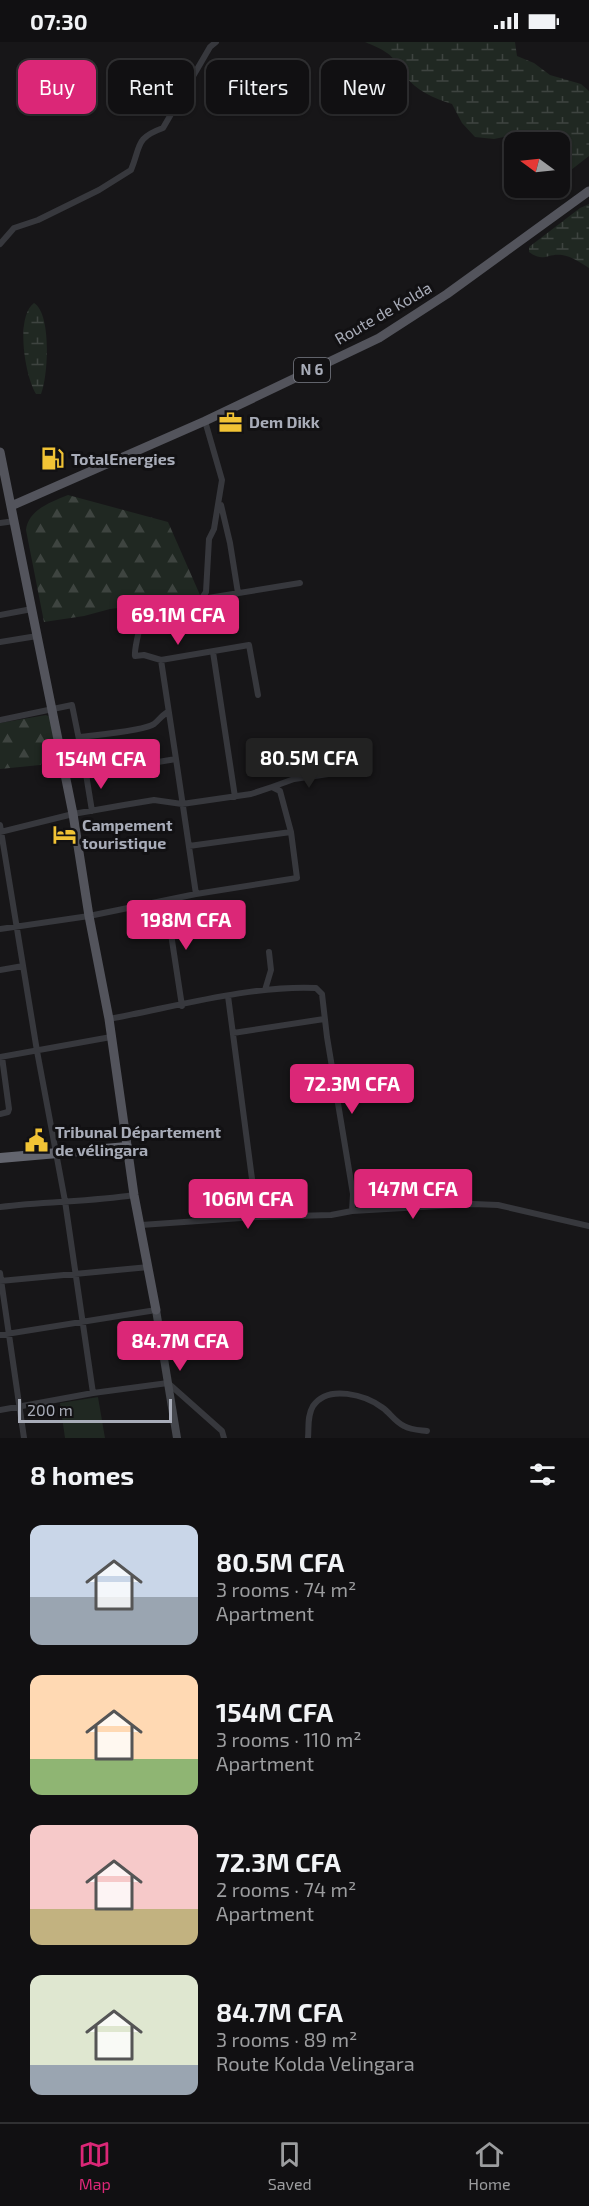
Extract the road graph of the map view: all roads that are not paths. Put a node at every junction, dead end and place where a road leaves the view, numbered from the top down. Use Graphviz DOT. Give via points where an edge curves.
graph roads {
  1 [pos="216,42"];
  2 [pos="589,191"];
  3 [pos="0,244"];
  4 [pos="205,421"];
  5 [pos="0,452"];
  6 [pos="220,499"];
  7 [pos="11,506"];
  8 [pos="15,520"];
  9 [pos="0,523"];
  10 [pos="300,583"];
  11 [pos="238,593"];
  12 [pos="202,599"];
  13 [pos="32,609"];
  14 [pos="0,615"];
  15 [pos="37,636"];
  16 [pos="0,642"];
  17 [pos="213,652"];
  18 [pos="161,660"];
  19 [pos="258,695"];
  20 [pos="52,710"];
  21 [pos="168,712"];
  22 [pos="0,720"];
  23 [pos="80,737"];
  24 [pos="176,759"];
  25 [pos="342,772"];
  26 [pos="86,774"];
  27 [pos="272,787"];
  28 [pos="235,797"];
  29 [pos="182,804"];
  30 [pos="92,811"];
  31 [pos="73,814"];
  32 [pos="0,830"];
  33 [pos="291,832"];
  34 [pos="189,846"];
  35 [pos="9,878"];
  36 [pos="0,880"];
  37 [pos="196,894"];
  38 [pos="166,901"];
  39 [pos="89,916"];
  40 [pos="18,926"];
  41 [pos="0,929"];
  42 [pos="269,952"];
  43 [pos="23,966"];
  44 [pos="0,970"];
  45 [pos="265,990"];
  46 [pos="228,996"];
  47 [pos="182,1006"];
  48 [pos="109,1019"];
  49 [pos="324,1019"];
  50 [pos="233,1033"];
  51 [pos="111,1037"];
  52 [pos="37,1051"];
  53 [pos="1,1057"];
  54 [pos="0,1114"];
  55 [pos="127,1147"];
  56 [pos="56,1153"];
  57 [pos="0,1158"];
  58 [pos="134,1196"];
  59 [pos="65,1201"];
  60 [pos="0,1207"];
  61 [pos="352,1210"];
  62 [pos="257,1217"];
  63 [pos="141,1225"];
  64 [pos="589,1226"];
  65 [pos="149,1267"];
  66 [pos="0,1273"];
  67 [pos="76,1273"];
  68 [pos="0,1281"];
  69 [pos="156,1310"];
  70 [pos="82,1321"];
  71 [pos="10,1334"];
  72 [pos="0,1335"];
  73 [pos="168,1383"];
  74 [pos="93,1393"];
  75 [pos="18,1408"];
  76 [pos="0,1410"];
  77 [pos="427,1431"];
  78 [pos="24,1438"];
  79 [pos="177,1438"];
  80 [pos="224,1438"];
  81 [pos="308,1438"];
  1 -- 3 [label="street" via="163,128 151,132 139,144 131,170 99,190 14,228"];
  2 -- 4 [label="main road, Route de Kolda / N 6" via="433,304 379,338"];
  4 -- 6 [label="street" via="222,480"];
  4 -- 7 [label="main road, Route de Kolda / N 6"];
  5 -- 7 [label="main road"];
  6 -- 11 [label="street"];
  6 -- 12 [label="street" via="209,538 206,592"];
  7 -- 8 [label="main road"];
  8 -- 9 [label="street"];
  8 -- 13 [label="main road"];
  10 -- 11 [label="street"];
  11 -- 12 [label="street"];
  12 -- 18 [label="street" via="143,613 135,656"];
  13 -- 14 [label="street"];
  13 -- 15 [label="main road"];
  15 -- 16 [label="street"];
  15 -- 20 [label="main road"];
  17 -- 18 [label="street"];
  17 -- 19 [label="street" via="249,645"];
  17 -- 28 [label="street"];
  18 -- 21 [label="street"];
  20 -- 22 [label="street"];
  20 -- 23 [label="street" via="72,705"];
  20 -- 31 [label="main road"];
  21 -- 23 [label="street" via="142,728"];
  21 -- 24 [label="street"];
  23 -- 26 [label="street"];
  24 -- 26 [label="street"];
  24 -- 29 [label="street"];
  25 -- 27 [label="street"];
  26 -- 30 [label="street"];
  27 -- 28 [label="street"];
  27 -- 33 [label="street" via="280,791"];
  28 -- 29 [label="street"];
  29 -- 30 [label="street" via="154,800"];
  29 -- 34 [label="street"];
  30 -- 31 [label="street"];
  31 -- 32 [label="street"];
  31 -- 39 [label="main road"];
  32 -- 35 [label="street"];
  33 -- 34 [label="street"];
  33 -- 37 [label="street" via="297,879"];
  34 -- 37 [label="street"];
  35 -- 36 [label="street"];
  35 -- 40 [label="street"];
  37 -- 38 [label="street"];
  38 -- 39 [label="street"];
  38 -- 47 [label="street"];
  39 -- 40 [label="street"];
  39 -- 48 [label="main road"];
  40 -- 41 [label="street"];
  40 -- 43 [label="street"];
  42 -- 45 [label="street" via="271,970"];
  43 -- 44 [label="street"];
  43 -- 52 [label="street"];
  45 -- 46 [label="street"];
  45 -- 49 [label="street" via="316,988 322,994"];
  46 -- 47 [label="street"];
  46 -- 50 [label="street"];
  47 -- 48 [label="street"];
  48 -- 51 [label="main road"];
  49 -- 50 [label="street"];
  49 -- 61 [label="street" via="353,1194"];
  50 -- 62 [label="street"];
  51 -- 52 [label="street"];
  51 -- 55 [label="main road"];
  52 -- 53 [label="street"];
  52 -- 56 [label="street"];
  53 -- 54 [label="street" via="9,1109"];
  55 -- 56 [label="highway"];
  55 -- 58 [label="main road"];
  56 -- 57 [label="highway"];
  56 -- 59 [label="street"];
  58 -- 59 [label="street"];
  58 -- 63 [label="main road"];
  59 -- 60 [label="street"];
  59 -- 67 [label="street"];
  61 -- 62 [label="street" via="331,1215"];
  61 -- 64 [label="street" via="498,1205"];
  62 -- 63 [label="street"];
  63 -- 65 [label="main road"];
  65 -- 67 [label="street"];
  65 -- 69 [label="main road"];
  66 -- 68 [label="street"];
  67 -- 68 [label="street"];
  67 -- 70 [label="street"];
  68 -- 71 [label="street"];
  69 -- 70 [label="street"];
  69 -- 73 [label="main road"];
  70 -- 71 [label="street"];
  70 -- 74 [label="street"];
  71 -- 72 [label="street"];
  71 -- 75 [label="street"];
  73 -- 74 [label="street"];
  73 -- 79 [label="main road"];
  73 -- 80 [label="street" via="222,1431"];
  74 -- 75 [label="street"];
  75 -- 76 [label="street"];
  75 -- 78 [label="street"];
  77 -- 81 [label="street" via="401,1425 370,1400 343,1393 322,1398 312,1407"];
}
